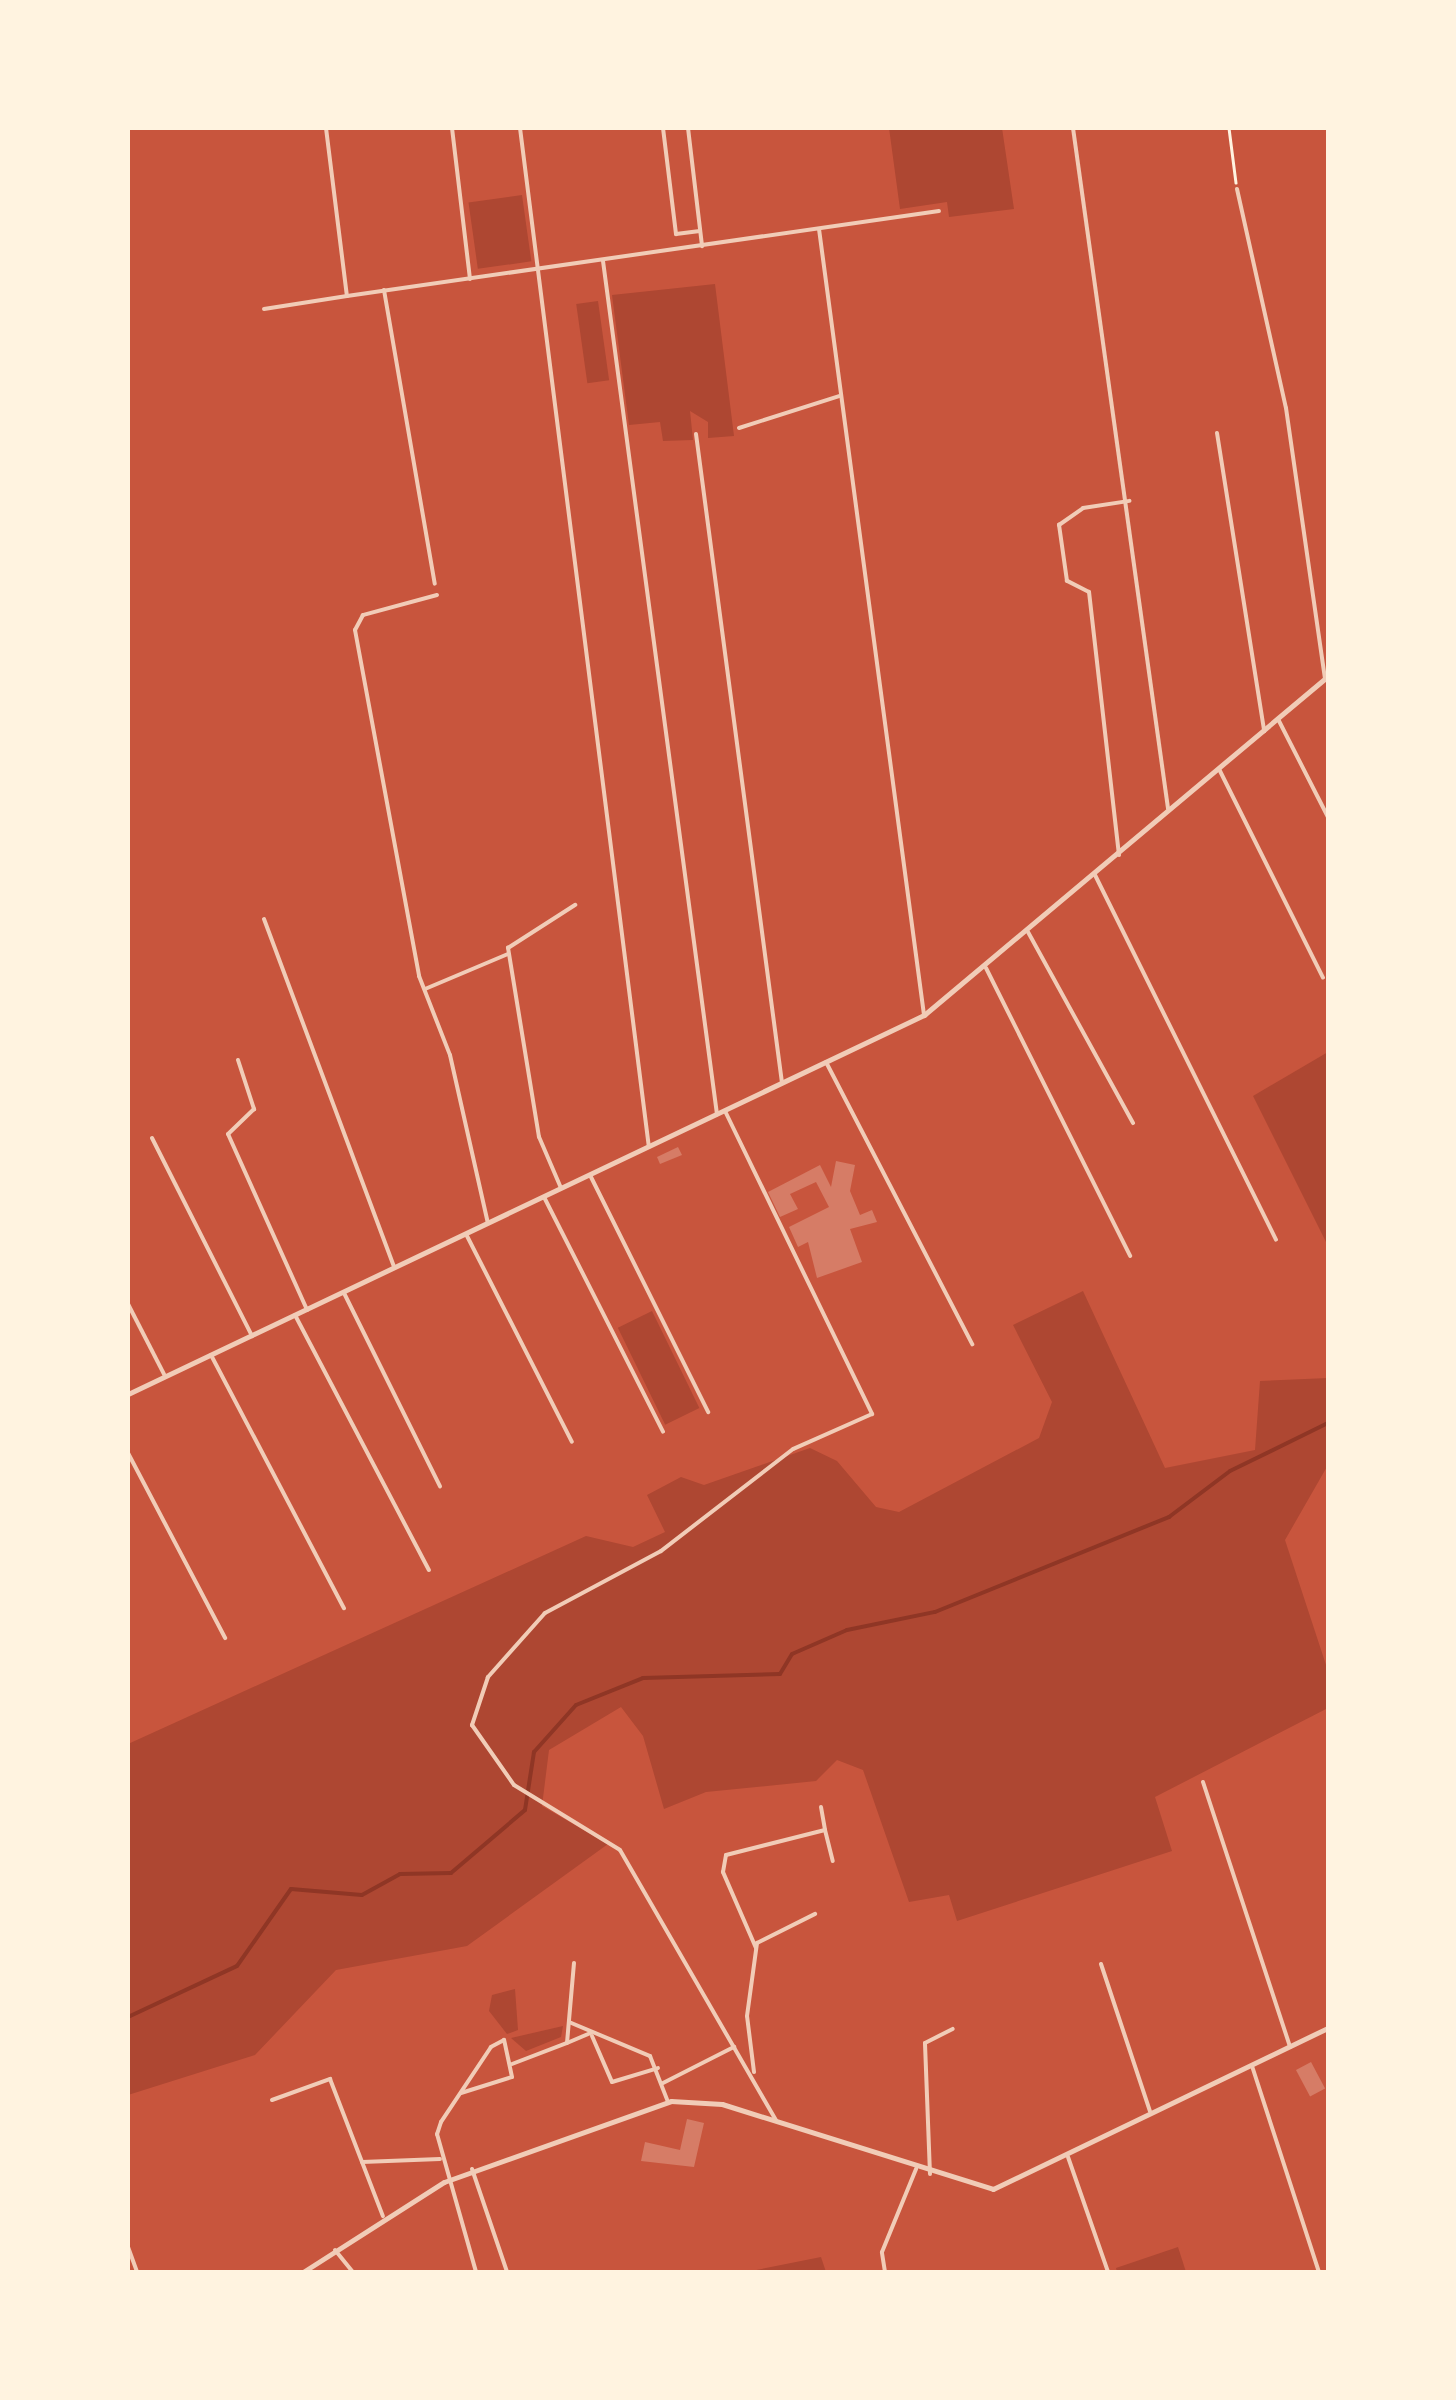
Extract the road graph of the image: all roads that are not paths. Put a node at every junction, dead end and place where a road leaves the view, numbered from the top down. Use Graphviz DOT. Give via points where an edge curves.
graph roads {
  1 [pos="326,128"];
  2 [pos="452,128"];
  3 [pos="520,128"];
  4 [pos="663,128"];
  5 [pos="688,128"];
  6 [pos="1073,128"];
  7 [pos="1237,189"];
  8 [pos="939,210"];
  9 [pos="819,229"];
  10 [pos="700,231"];
  11 [pos="676,234"];
  12 [pos="702,246"];
  13 [pos="678,250"];
  14 [pos="603,261"];
  15 [pos="537,271"];
  16 [pos="470,279"];
  17 [pos="384,290"];
  18 [pos="347,296"];
  19 [pos="264,310"];
  20 [pos="840,396"];
  21 [pos="738,428"];
  22 [pos="1217,433"];
  23 [pos="696,434"];
  24 [pos="1129,501"];
  25 [pos="436,584"];
  26 [pos="438,595"];
  27 [pos="1327,677"];
  28 [pos="1278,718"];
  29 [pos="1264,731"];
  30 [pos="1219,769"];
  31 [pos="1168,812"];
  32 [pos="1328,817"];
  33 [pos="1119,854"];
  34 [pos="1095,875"];
  35 [pos="575,906"];
  36 [pos="264,920"];
  37 [pos="1028,932"];
  38 [pos="508,954"];
  39 [pos="986,968"];
  40 [pos="1323,978"];
  41 [pos="423,990"];
  42 [pos="924,1015"];
  43 [pos="238,1060"];
  44 [pos="826,1062"];
  45 [pos="782,1083"];
  46 [pos="725,1110"];
  47 [pos="717,1114"];
  48 [pos="1133,1122"];
  49 [pos="152,1138"];
  50 [pos="650,1147"];
  51 [pos="590,1175"];
  52 [pos="561,1188"];
  53 [pos="544,1197"];
  54 [pos="488,1223"];
  55 [pos="466,1234"];
  56 [pos="1276,1239"];
  57 [pos="1130,1256"];
  58 [pos="394,1267"];
  59 [pos="344,1292"];
  60 [pos="128,1304"];
  61 [pos="307,1310"];
  62 [pos="295,1316"];
  63 [pos="252,1336"];
  64 [pos="972,1344"];
  65 [pos="211,1354"];
  66 [pos="165,1376"];
  67 [pos="128,1394"];
  68 [pos="708,1412"];
  69 [pos="663,1432"];
  70 [pos="572,1442"];
  71 [pos="128,1453"];
  72 [pos="440,1486"];
  73 [pos="428,1570"];
  74 [pos="344,1608"];
  75 [pos="224,1638"];
  76 [pos="1203,1782"];
  77 [pos="821,1807"];
  78 [pos="826,1830"];
  79 [pos="833,1861"];
  80 [pos="815,1914"];
  81 [pos="756,1948"];
  82 [pos="574,1964"];
  83 [pos="1101,1964"];
  84 [pos="569,2022"];
  85 [pos="1328,2028"];
  86 [pos="953,2029"];
  87 [pos="590,2033"];
  88 [pos="567,2043"];
  89 [pos="734,2047"];
  90 [pos="1290,2048"];
  91 [pos="512,2064"];
  92 [pos="1252,2066"];
  93 [pos="658,2068"];
  94 [pos="755,2076"];
  95 [pos="662,2084"];
  96 [pos="460,2092"];
  97 [pos="272,2100"];
  98 [pos="668,2102"];
  99 [pos="1152,2115"];
  100 [pos="776,2120"];
  101 [pos="1068,2157"];
  102 [pos="440,2159"];
  103 [pos="362,2162"];
  104 [pos="472,2169"];
  105 [pos="916,2169"];
  106 [pos="930,2174"];
  107 [pos="444,2182"];
  108 [pos="382,2216"];
  109 [pos="128,2247"];
  110 [pos="336,2250"];
  111 [pos="138,2272"];
  112 [pos="304,2272"];
  113 [pos="353,2272"];
  114 [pos="476,2272"];
  115 [pos="508,2272"];
  116 [pos="885,2272"];
  117 [pos="1108,2272"];
  118 [pos="1318,2272"];
  1 -- 18 [label="street"];
  2 -- 16 [label="street"];
  3 -- 15 [label="street"];
  4 -- 11 [label="street"];
  5 -- 10 [label="street"];
  6 -- 24 [label="street"];
  7 -- 27 [label="street" via="1286,408"];
  8 -- 9 [label="street"];
  9 -- 12 [label="street"];
  9 -- 20 [label="street"];
  10 -- 11 [label="street"];
  10 -- 12 [label="street"];
  11 -- 13 [label="street"];
  12 -- 13 [label="street"];
  13 -- 14 [label="street"];
  14 -- 15 [label="street"];
  14 -- 47 [label="street"];
  15 -- 16 [label="street"];
  15 -- 50 [label="street"];
  16 -- 17 [label="street"];
  17 -- 18 [label="street"];
  17 -- 25 [label="street"];
  18 -- 19 [label="street"];
  20 -- 21 [label="street"];
  20 -- 42 [label="street"];
  22 -- 29 [label="street"];
  23 -- 45 [label="street"];
  24 -- 31 [label="street"];
  24 -- 33 [label="street" via="1083,508 1059,525 1067,581 1089,592"];
  26 -- 41 [label="street" via="364,614 355,630"];
  27 -- 28 [label="street"];
  28 -- 29 [label="street"];
  28 -- 32 [label="street"];
  29 -- 30 [label="street"];
  30 -- 31 [label="street"];
  30 -- 40 [label="street"];
  31 -- 33 [label="street"];
  33 -- 34 [label="street"];
  34 -- 37 [label="street"];
  34 -- 56 [label="street"];
  35 -- 38 [label="street" via="516,936"];
  36 -- 58 [label="street"];
  37 -- 39 [label="street"];
  37 -- 48 [label="street"];
  38 -- 41 [label="street"];
  38 -- 52 [label="street" via="538,1137"];
  39 -- 42 [label="street"];
  39 -- 57 [label="street"];
  41 -- 54 [label="street" via="450,1056"];
  42 -- 44 [label="street"];
  43 -- 61 [label="street" via="254,1107 228,1134"];
  44 -- 45 [label="street"];
  44 -- 64 [label="street"];
  45 -- 46 [label="street"];
  46 -- 47 [label="street"];
  46 -- 89 [label="street" via="872,1412 794,1450 661,1551 552,1608 516,1641 480,1691 472,1725 488,1756 526,1792 617,1846"];
  47 -- 50 [label="street"];
  49 -- 63 [label="street"];
  50 -- 51 [label="street"];
  51 -- 52 [label="street"];
  51 -- 68 [label="street"];
  52 -- 53 [label="street"];
  53 -- 54 [label="street"];
  53 -- 69 [label="street"];
  54 -- 55 [label="street"];
  55 -- 58 [label="street"];
  55 -- 70 [label="street"];
  58 -- 59 [label="street"];
  59 -- 61 [label="street"];
  59 -- 72 [label="street"];
  60 -- 66 [label="street"];
  61 -- 62 [label="street"];
  62 -- 63 [label="street"];
  62 -- 73 [label="street"];
  63 -- 65 [label="street"];
  65 -- 66 [label="street"];
  65 -- 74 [label="street"];
  66 -- 67 [label="street"];
  71 -- 75 [label="street"];
  76 -- 90 [label="street"];
  77 -- 78 [label="street"];
  78 -- 79 [label="street"];
  78 -- 81 [label="street" via="724,1858"];
  80 -- 81 [label="street" via="764,1932"];
  81 -- 94 [label="street" via="747,2013"];
  82 -- 84 [label="street"];
  83 -- 99 [label="street"];
  84 -- 87 [label="street"];
  84 -- 88 [label="street"];
  85 -- 90 [label="street"];
  86 -- 106 [label="street" via="925,2043"];
  87 -- 88 [label="street"];
  87 -- 93 [label="street" via="643,2052"];
  87 -- 93 [label="street" via="612,2082"];
  88 -- 91 [label="street"];
  89 -- 94 [label="street"];
  89 -- 95 [label="street"];
  90 -- 92 [label="street"];
  91 -- 96 [label="street" via="508,2080"];
  91 -- 96 [label="street" via="505,2042 496,2042"];
  92 -- 99 [label="street"];
  92 -- 118 [label="street"];
  93 -- 95 [label="street"];
  94 -- 100 [label="street"];
  95 -- 98 [label="street"];
  96 -- 102 [label="street" via="438,2128"];
  97 -- 103 [label="street" via="330,2079"];
  98 -- 100 [label="street" via="704,2100"];
  98 -- 104 [label="street"];
  99 -- 101 [label="street"];
  100 -- 105 [label="street"];
  101 -- 106 [label="street" via="993,2188"];
  101 -- 117 [label="street"];
  102 -- 103 [label="street"];
  102 -- 107 [label="street"];
  103 -- 108 [label="street"];
  104 -- 107 [label="street"];
  104 -- 115 [label="street"];
  105 -- 106 [label="street"];
  105 -- 116 [label="street" via="882,2252"];
  107 -- 108 [label="street"];
  107 -- 114 [label="street"];
  108 -- 110 [label="street"];
  109 -- 111 [label="street"];
  110 -- 112 [label="street"];
  110 -- 113 [label="street"];
}
